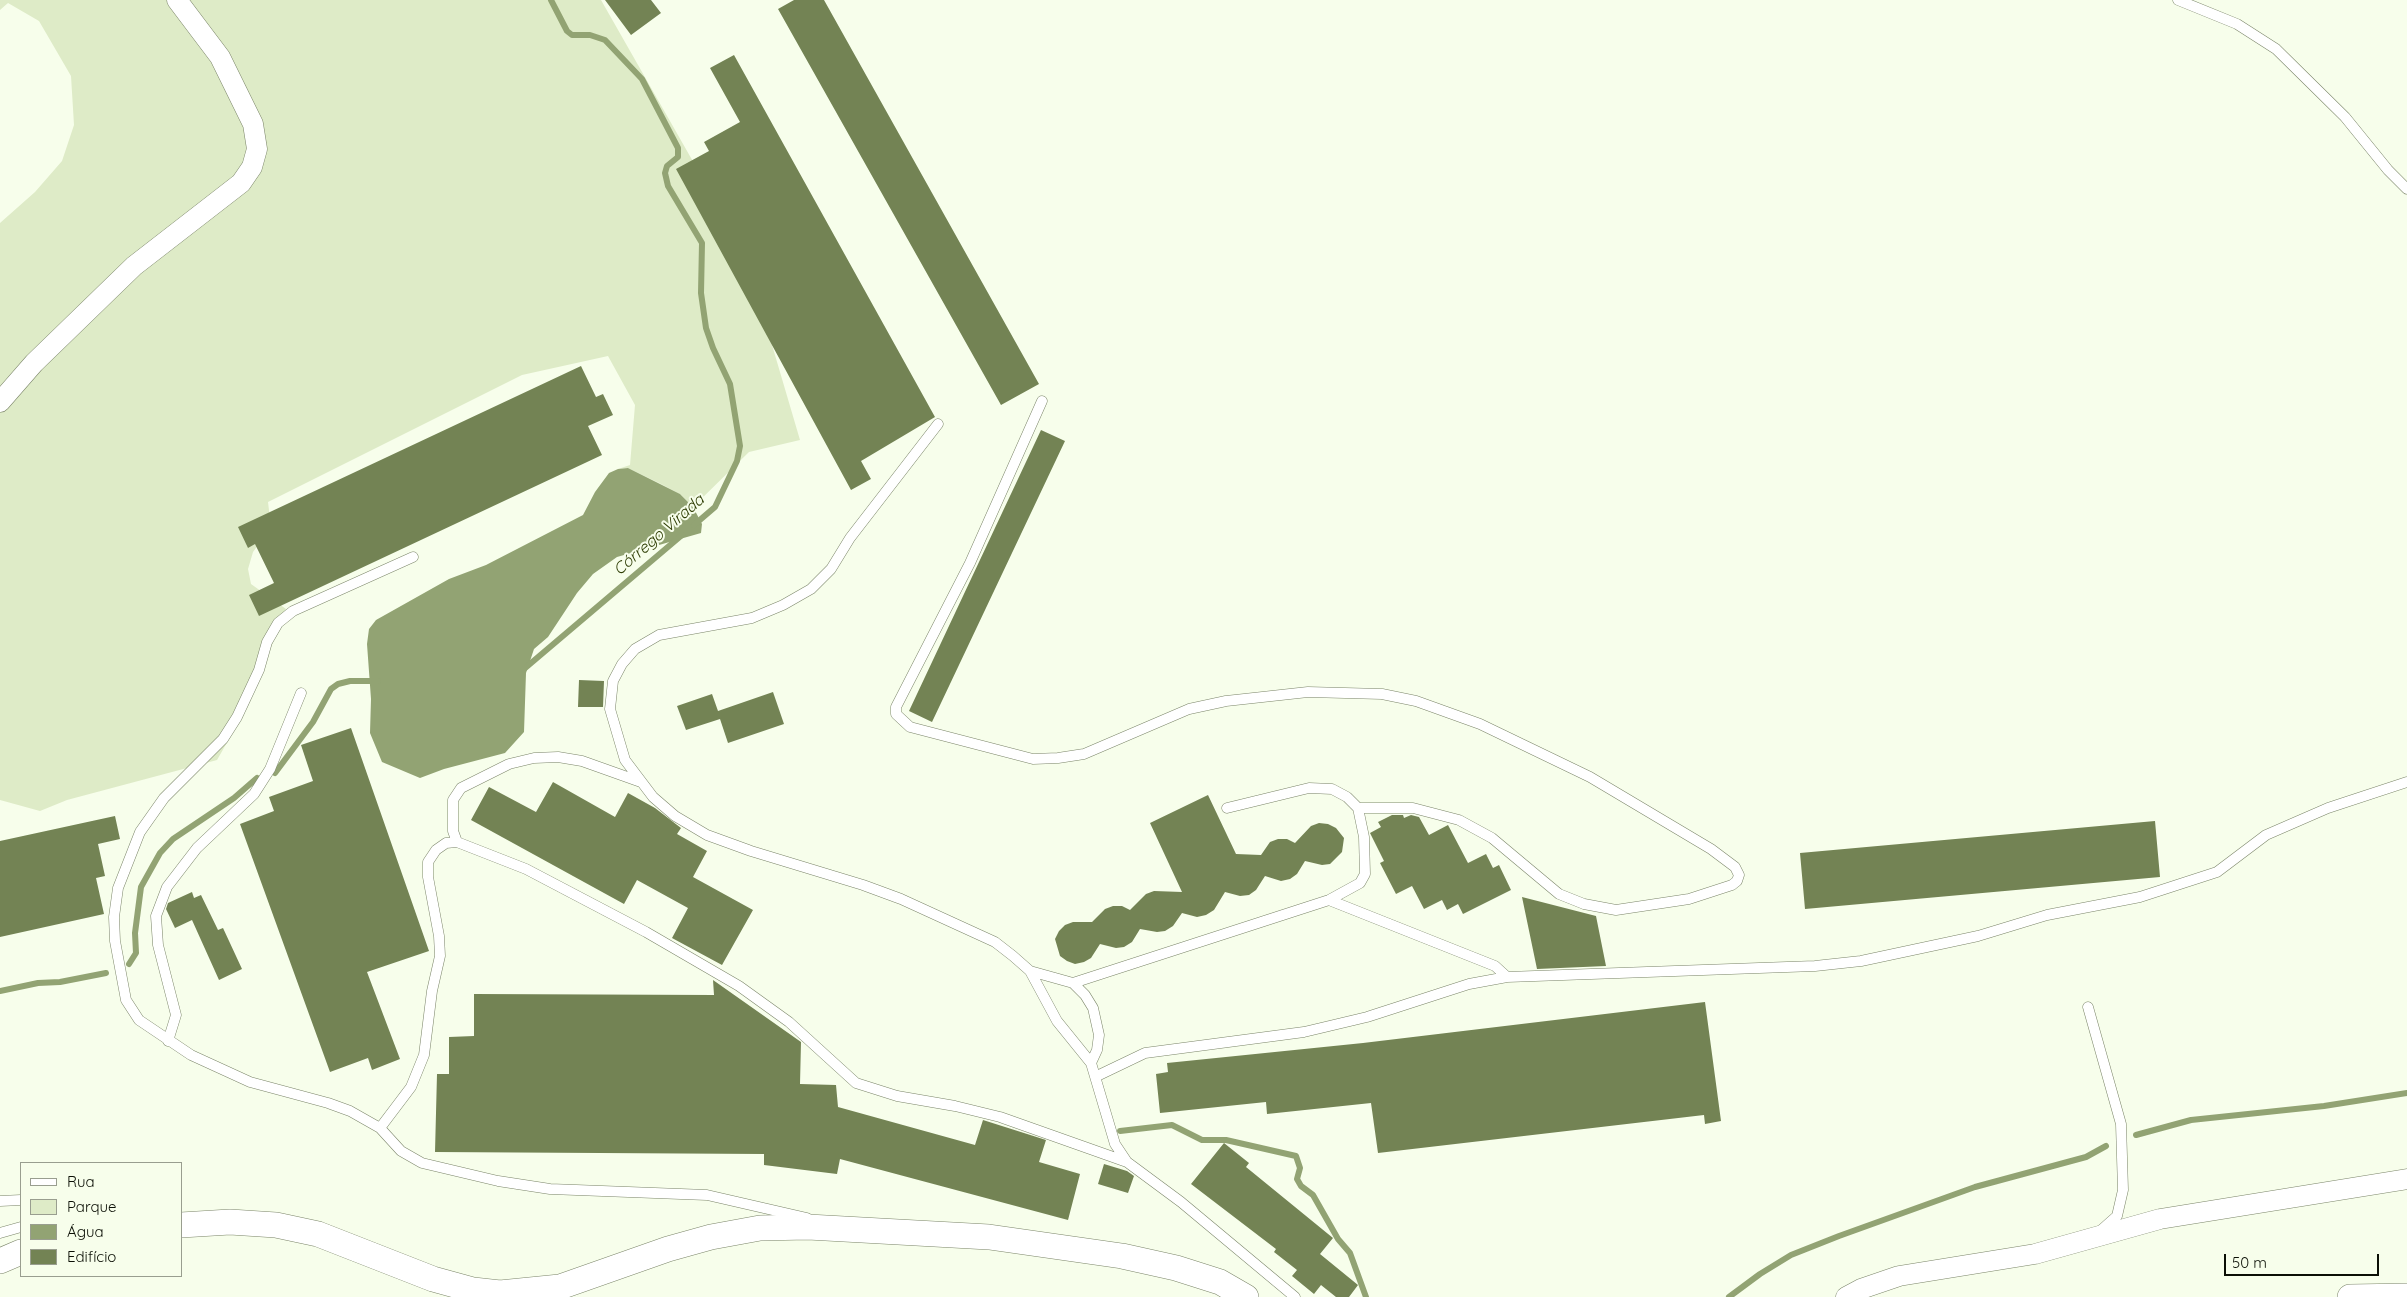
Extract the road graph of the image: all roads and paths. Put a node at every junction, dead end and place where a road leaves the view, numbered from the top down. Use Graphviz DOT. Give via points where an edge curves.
graph roads {
  1 [pos="177,0"];
  2 [pos="2178,0"];
  3 [pos="2407,189"];
  4 [pos="1042,401"];
  5 [pos="0,402"];
  6 [pos="938,424"];
  7 [pos="412,557"];
  8 [pos="301,693"];
  9 [pos="640,782"];
  10 [pos="2407,782"];
  11 [pos="1228,808"];
  12 [pos="1358,808"];
  13 [pos="457,842"];
  14 [pos="1329,900"];
  15 [pos="1030,971"];
  16 [pos="1507,977"];
  17 [pos="1073,983"];
  18 [pos="2088,1007"];
  19 [pos="168,1041"];
  20 [pos="1091,1063"];
  21 [pos="1097,1076"];
  22 [pos="380,1128"];
  23 [pos="1127,1162"];
  24 [pos="2407,1179"];
  25 [pos="20,1200"];
  26 [pos="0,1201"];
  27 [pos="182,1225"];
  28 [pos="20,1227"];
  29 [pos="851,1228"];
  30 [pos="0,1233"];
  31 [pos="2093,1238"];
  32 [pos="20,1252"];
  33 [pos="0,1261"];
  34 [pos="2407,1296"];
  35 [pos="1246,1297"];
  36 [pos="1295,1297"];
  37 [pos="1846,1297"];
  38 [pos="2350,1297"];
  1 -- 5 [label="street" via="220,58 250,116 257,149 252,167 241,183 134,266 34,363"];
  2 -- 3 [label="lane" via="2237,24 2276,48 2345,117"];
  4 -- 12 [label="lane" via="970,563 896,707 896,714 910,727 1033,759 1058,758 1084,754 1189,709 1226,701 1308,692 1382,694 1416,701 1480,724 1590,777 1711,849 1736,868 1739,875 1732,885 1689,899 1616,910 1584,904 1559,894 1492,838 1459,820 1413,808"];
  6 -- 9 [label="lane" via="850,538 831,569 811,589 752,618 659,635 635,649 622,664 613,681 610,709 625,760"];
  7 -- 19 [label="lane" via="293,611 278,623 267,642 259,670 238,717 224,739 164,798 140,832 118,888 115,941 126,1000 139,1020"];
  8 -- 19 [label="lane" via="270,769 254,794 197,848 167,887 156,916 158,946 176,1015"];
  9 -- 13 [label="lane" via="582,761 558,757 509,764 461,788 453,800"];
  9 -- 15 [label="lane" via="675,816 708,835 901,900 995,942"];
  10 -- 16 [label="lane" via="2328,808 2266,835 2217,872 2140,897 2047,915 1909,952 1815,966"];
  11 -- 12 [label="lane" via="1309,788 1332,789"];
  12 -- 14 [label="lane" via="1364,837 1365,874 1360,883"];
  13 -- 22 [label="lane" via="446,843 428,862 440,936 440,956 424,1055 411,1087"];
  13 -- 23 [label="lane" via="526,868 739,986 789,1022 856,1083 897,1096 1000,1117"];
  14 -- 16 [label="lane" via="1495,966"];
  14 -- 17 [label="lane"];
  15 -- 17 [label="lane"];
  15 -- 20 [label="lane" via="1057,1022"];
  16 -- 21 [label="lane" via="1469,984 1367,1017 1304,1032 1145,1053"];
  17 -- 20 [label="lane" via="1093,1008 1098,1034 1097,1050"];
  18 -- 31 [label="lane" via="2121,1124 2123,1190 2117,1216"];
  19 -- 22 [label="lane" via="222,1071 328,1103"];
  20 -- 21 [label="lane"];
  21 -- 23 [label="lane" via="1115,1144"];
  22 -- 29 [label="lane" via="402,1151 422,1163 498,1181 550,1189 707,1195"];
  23 -- 36 [label="lane" via="1189,1208"];
  24 -- 31 [label="street" via="2160,1219"];
  25 -- 26 [label="lane"];
  27 -- 29 [label="street" via="276,1224 318,1234 433,1278 473,1290 500,1293 560,1287 711,1237 760,1228"];
  28 -- 30 [label="lane"];
  29 -- 35 [label="street" via="989,1237 1122,1256 1220,1282"];
  31 -- 37 [label="street" via="2035,1254 1899,1276"];
  32 -- 33 [label="street"];
  34 -- 38 [label="street"];
}
